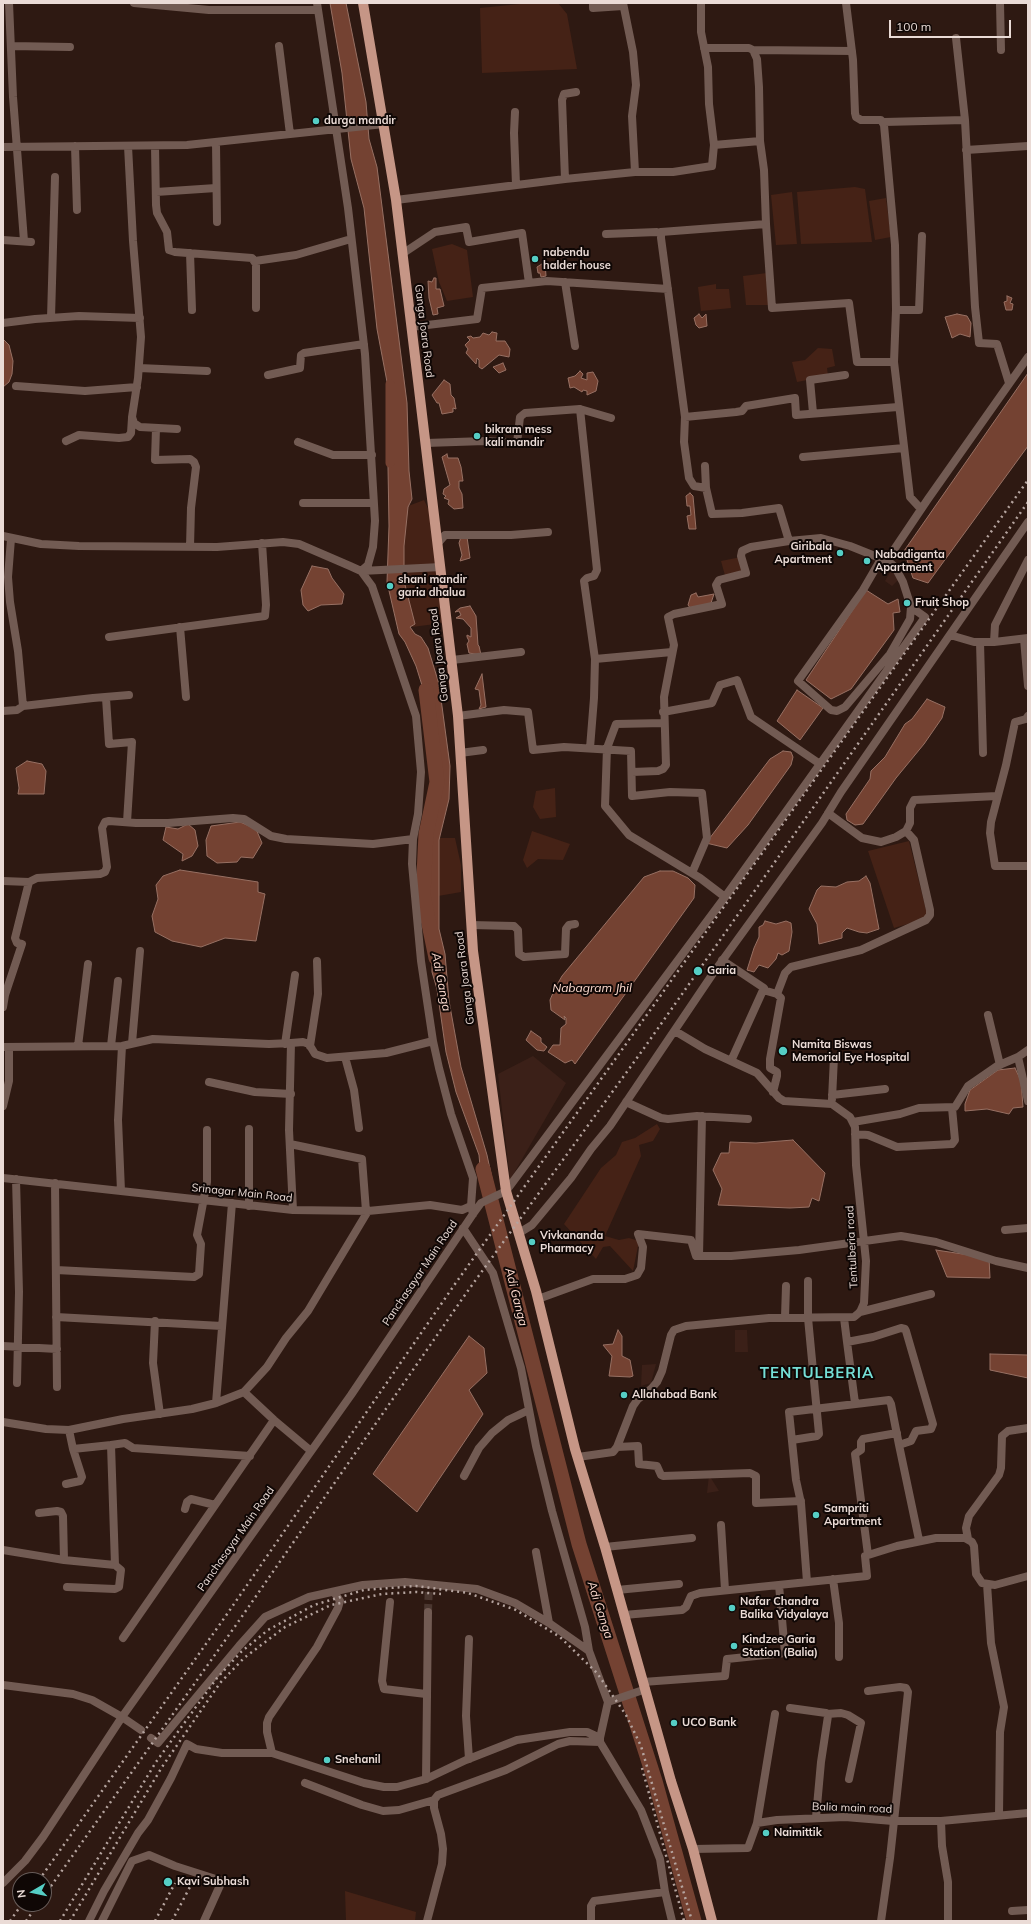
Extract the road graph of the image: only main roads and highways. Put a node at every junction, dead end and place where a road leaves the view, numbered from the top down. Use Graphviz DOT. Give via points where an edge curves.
graph roads {
  1 [pos="363,3"];
  2 [pos="712,1921"];
  1 -- 2 [label="main road, Ganga Joara Road" via="396,200 426,443 458,716 473,951 506,1191 538,1299 575,1449"];
}
